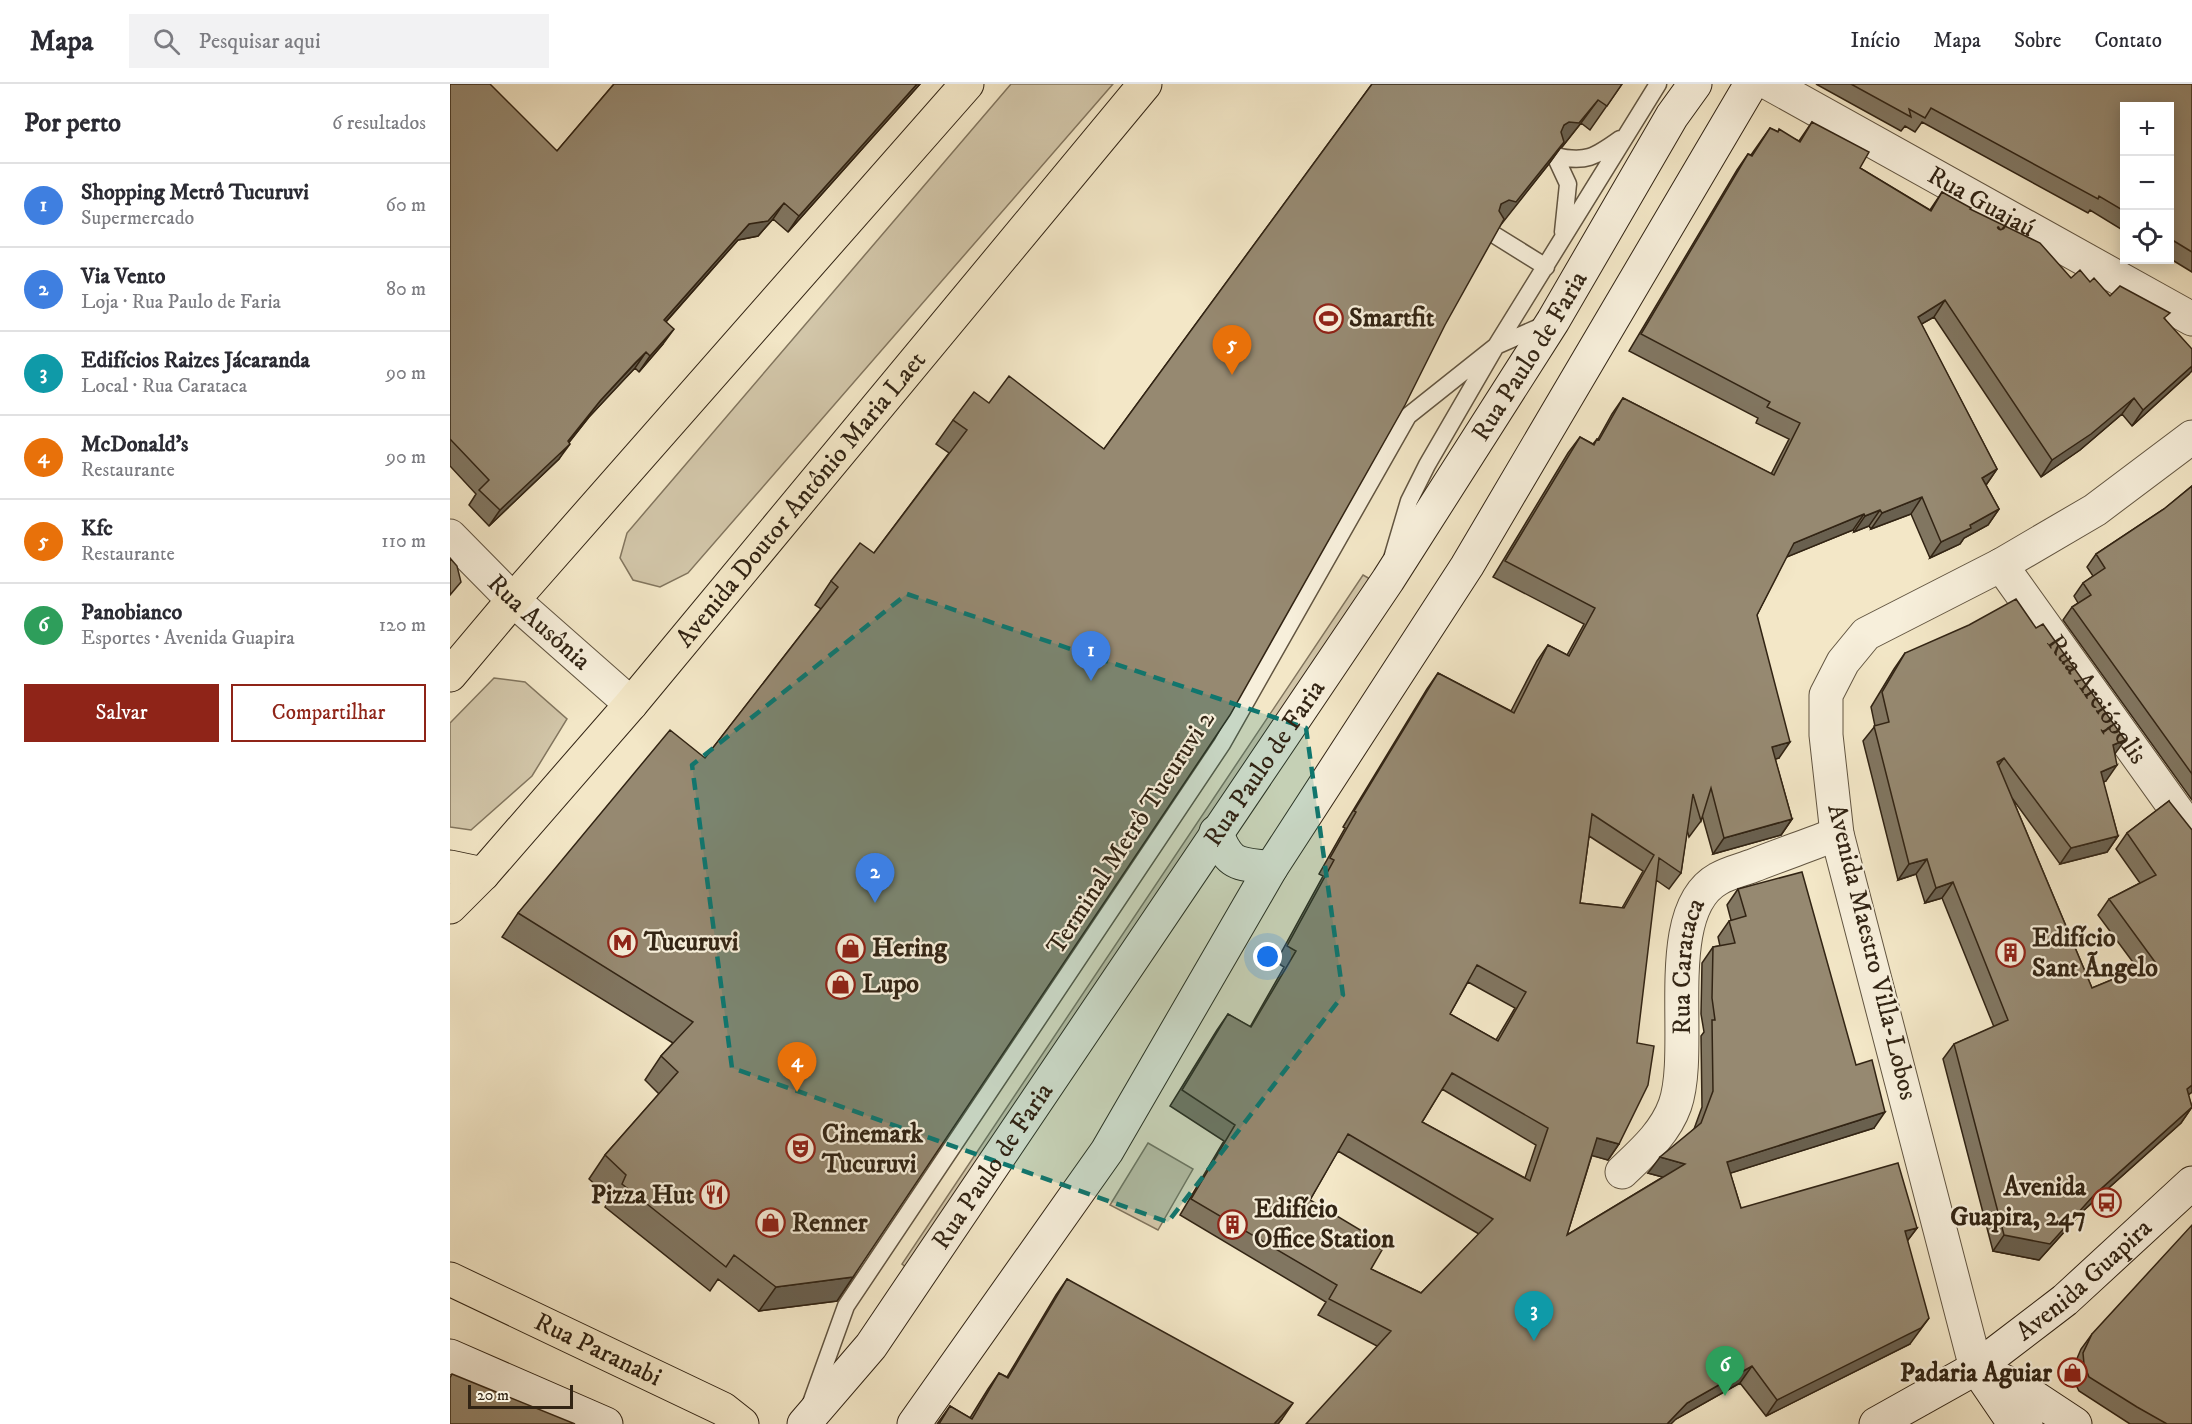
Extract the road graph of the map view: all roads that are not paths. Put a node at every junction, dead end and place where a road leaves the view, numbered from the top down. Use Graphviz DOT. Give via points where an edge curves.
graph roads {
  1 [pos="967,84"];
  2 [pos="1145,84"];
  3 [pos="1658,84"];
  4 [pos="1695,84"];
  5 [pos="1751,84"];
  6 [pos="1770,84"];
  7 [pos="1624,136"];
  8 [pos="1493,234"];
  9 [pos="1561,244"];
  10 [pos="1546,267"];
  11 [pos="2192,319"];
  12 [pos="1553,321"];
  13 [pos="1496,346"];
  14 [pos="2192,438"];
  15 [pos="450,536"];
  16 [pos="2001,565"];
  17 [pos="1388,580"];
  18 [pos="513,600"];
  19 [pos="450,675"];
  20 [pos="631,704"];
  21 [pos="1216,832"];
  22 [pos="2192,832"];
  23 [pos="1837,834"];
  24 [pos="450,867"];
  25 [pos="1271,868"];
  26 [pos="483,874"];
  27 [pos="450,907"];
  28 [pos="1622,1172"];
  29 [pos="2192,1183"];
  30 [pos="450,1279"];
  31 [pos="450,1356"];
  32 [pos="1976,1368"];
  33 [pos="606,1424"];
  34 [pos="742,1424"];
  35 [pos="804,1424"];
  36 [pos="914,1424"];
  37 [pos="1876,1424"];
  38 [pos="2026,1424"];
  39 [pos="2075,1424"];
  1 -- 18 [label="main road"];
  2 -- 20 [label="main road, Avenida Doutor Antônio Maria Laet"];
  3 -- 7 [label="lane"];
  4 -- 12 [label="street, Rua Paulo de Faria" via="1672,116"];
  5 -- 25 [label="street, Rua Paulo de Faria" via="1467,566"];
  6 -- 11 [label="street, Rua Guajaú"];
  7 -- 9 [label="lane"];
  7 -- 9 [label="lane" via="1600,153 1581,160 1555,156 1568,184"];
  8 -- 10 [label="lane"];
  9 -- 10 [label="lane"];
  10 -- 13 [label="lane"];
  12 -- 13 [label="lane, Terminal Metrô Tucuruvi 2"];
  12 -- 17 [label="street, Rua Paulo de Faria"];
  13 -- 17 [label="lane" via="1409,501"];
  13 -- 35 [label="lane, Terminal Metrô Tucuruvi 2" via="1408,416 1222,744 846,1306"];
  14 -- 16 [label="street, Avenida Maestro Villa-Lobos" via="2095,510"];
  15 -- 18 [label="street, Rua Ausônia"];
  16 -- 22 [label="street, Rua Areiópolis"];
  16 -- 23 [label="street, Avenida Maestro Villa-Lobos" via="1866,634 1843,662 1826,695 1826,735"];
  17 -- 21 [label="street, Rua Paulo de Faria"];
  18 -- 19 [label="main road"];
  18 -- 20 [label="street, Rua Ausônia"];
  20 -- 26 [label="main road, Avenida Doutor Antônio Maria Laet"];
  21 -- 25 [label="street" via="1229,858 1241,864"];
  21 -- 35 [label="street, Rua Paulo de Faria" via="872,1346"];
  23 -- 28 [label="street, Rua Carataca" via="1716,879 1698,899 1685,943 1681,1067 1675,1104 1660,1134"];
  23 -- 32 [label="street, Avenida Maestro Villa-Lobos"];
  24 -- 26 [label="main road"];
  25 -- 36 [label="street, Rua Paulo de Faria" via="1107,1151"];
  26 -- 27 [label="main road, Avenida Doutor Antônio Maria Laet"];
  29 -- 32 [label="street, Avenida Guapira" via="2065,1300"];
  30 -- 34 [label="main road, Rua Paranabi" via="723,1409"];
  31 -- 33 [label="street"];
  32 -- 37 [label="street, Avenida Guapira"];
  32 -- 38 [label="street, Avenida Maestro Villa-Lobos" via="2007,1413"];
  32 -- 39 [label="street" via="2025,1391"];
}
